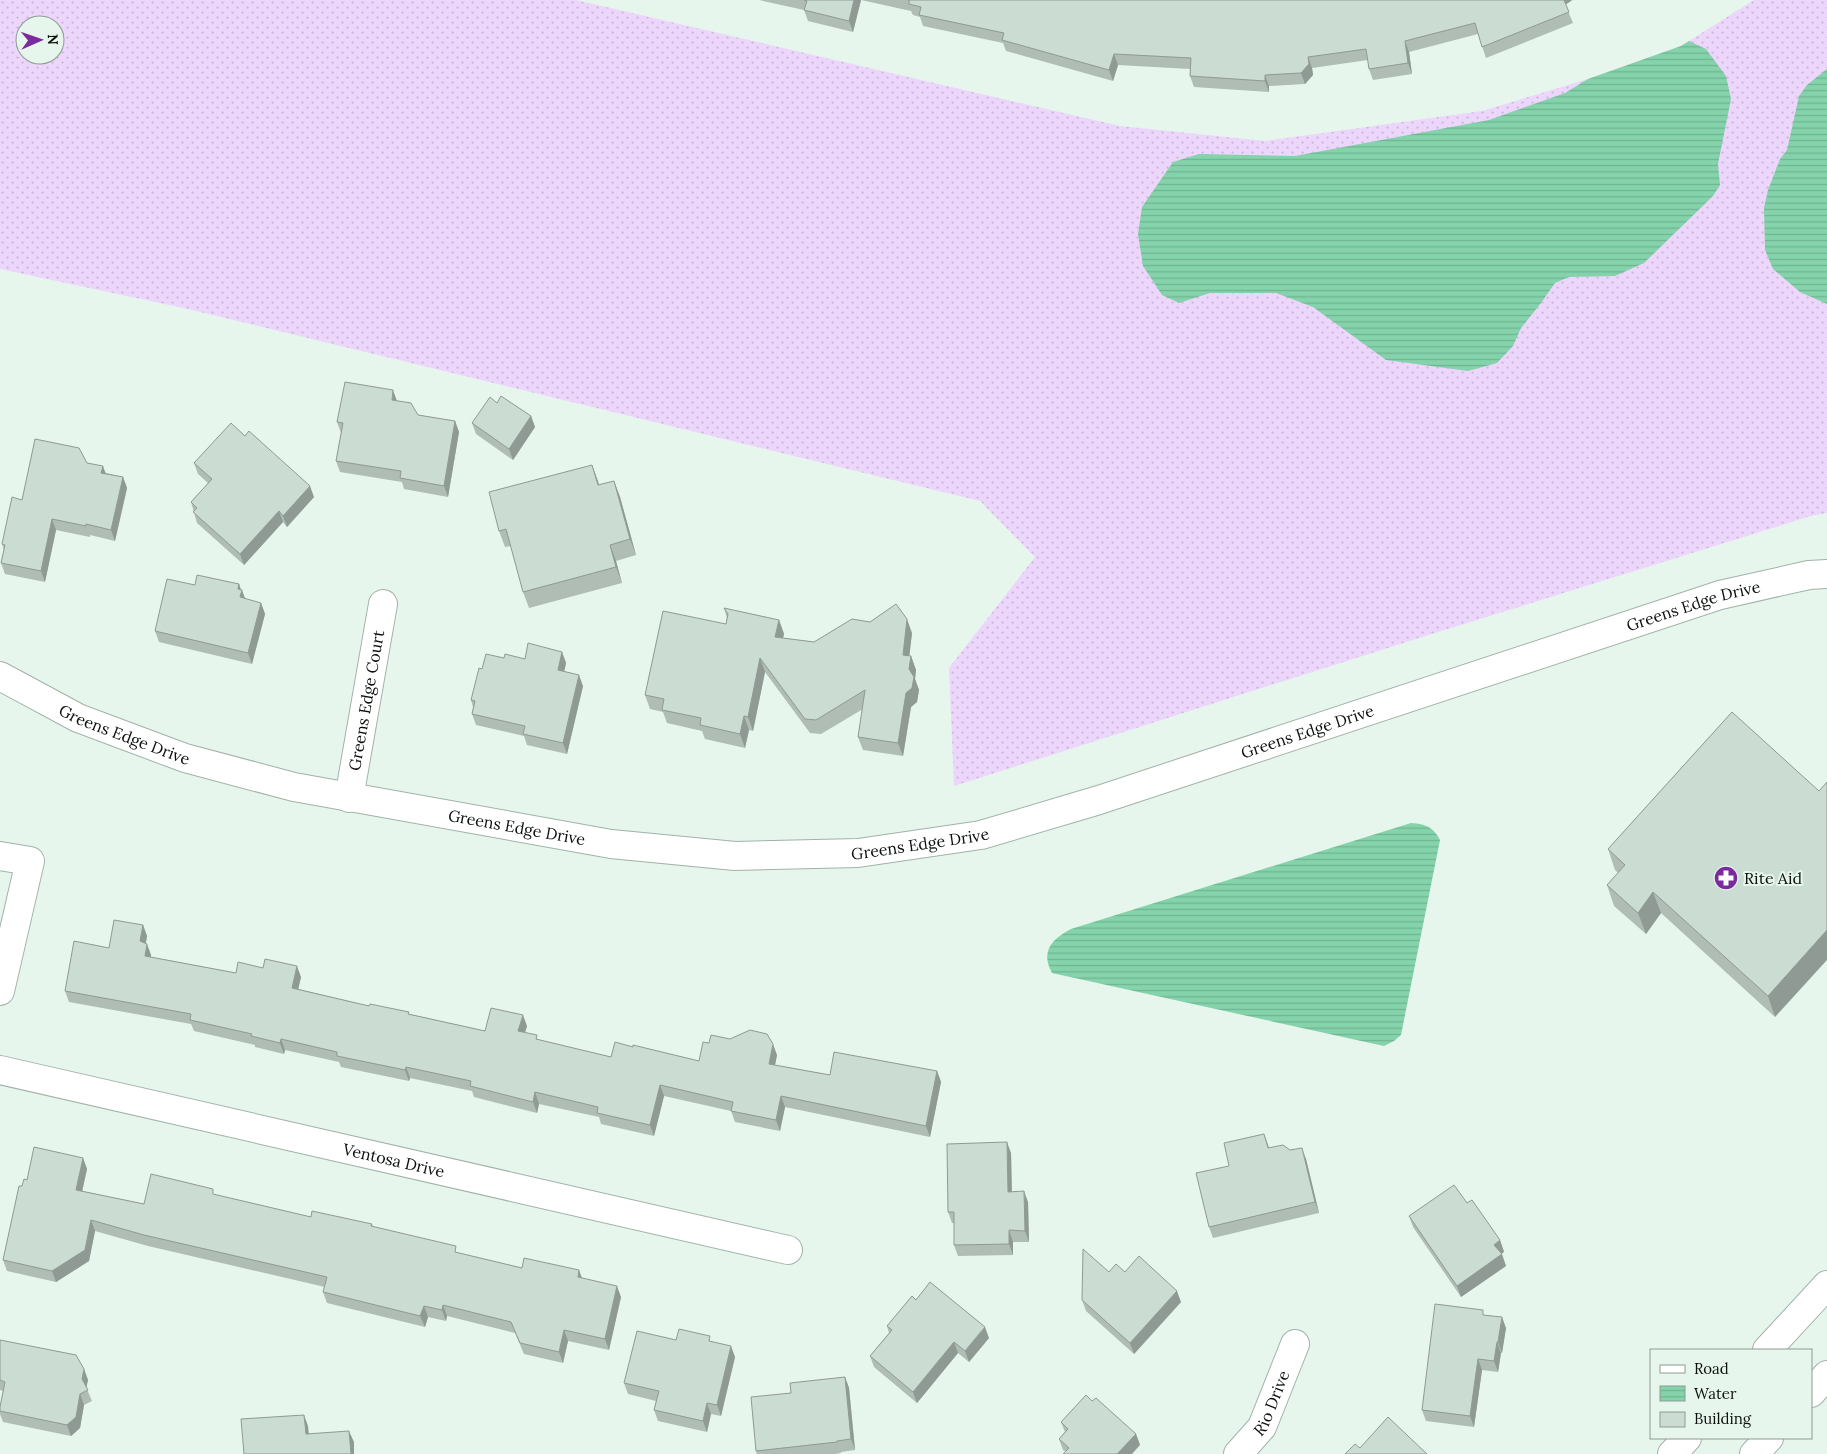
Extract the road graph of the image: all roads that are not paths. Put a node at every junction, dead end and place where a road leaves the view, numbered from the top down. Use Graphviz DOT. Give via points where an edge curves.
graph roads {
  1 [pos="1827,574"];
  2 [pos="382,604"];
  3 [pos="0,676"];
  4 [pos="349,798"];
  5 [pos="0,856"];
  6 [pos="0,991"];
  7 [pos="0,1070"];
  8 [pos="788,1250"];
  9 [pos="1827,1285"];
  10 [pos="1296,1344"];
  11 [pos="1768,1349"];
  12 [pos="1827,1375"];
  13 [pos="1812,1392"];
  14 [pos="1686,1439"];
  15 [pos="1768,1439"];
  16 [pos="1238,1454"];
  17 [pos="1672,1454"];
  18 [pos="1754,1454"];
  1 -- 4 [label="street, Greens Edge Drive" via="1720,594 1099,800 981,834 858,853 735,856 611,844"];
  2 -- 4 [label="street, Greens Edge Court"];
  3 -- 4 [label="street, Greens Edge Drive" via="78,718 185,758"];
  5 -- 6 [label="street" via="30,861"];
  7 -- 8 [label="street, Ventosa Drive"];
  9 -- 11 [label="street"];
  10 -- 16 [label="street, Rio Drive" via="1262,1427"];
  12 -- 13 [label="street"];
  14 -- 17 [label="street"];
  15 -- 18 [label="street"];
}
